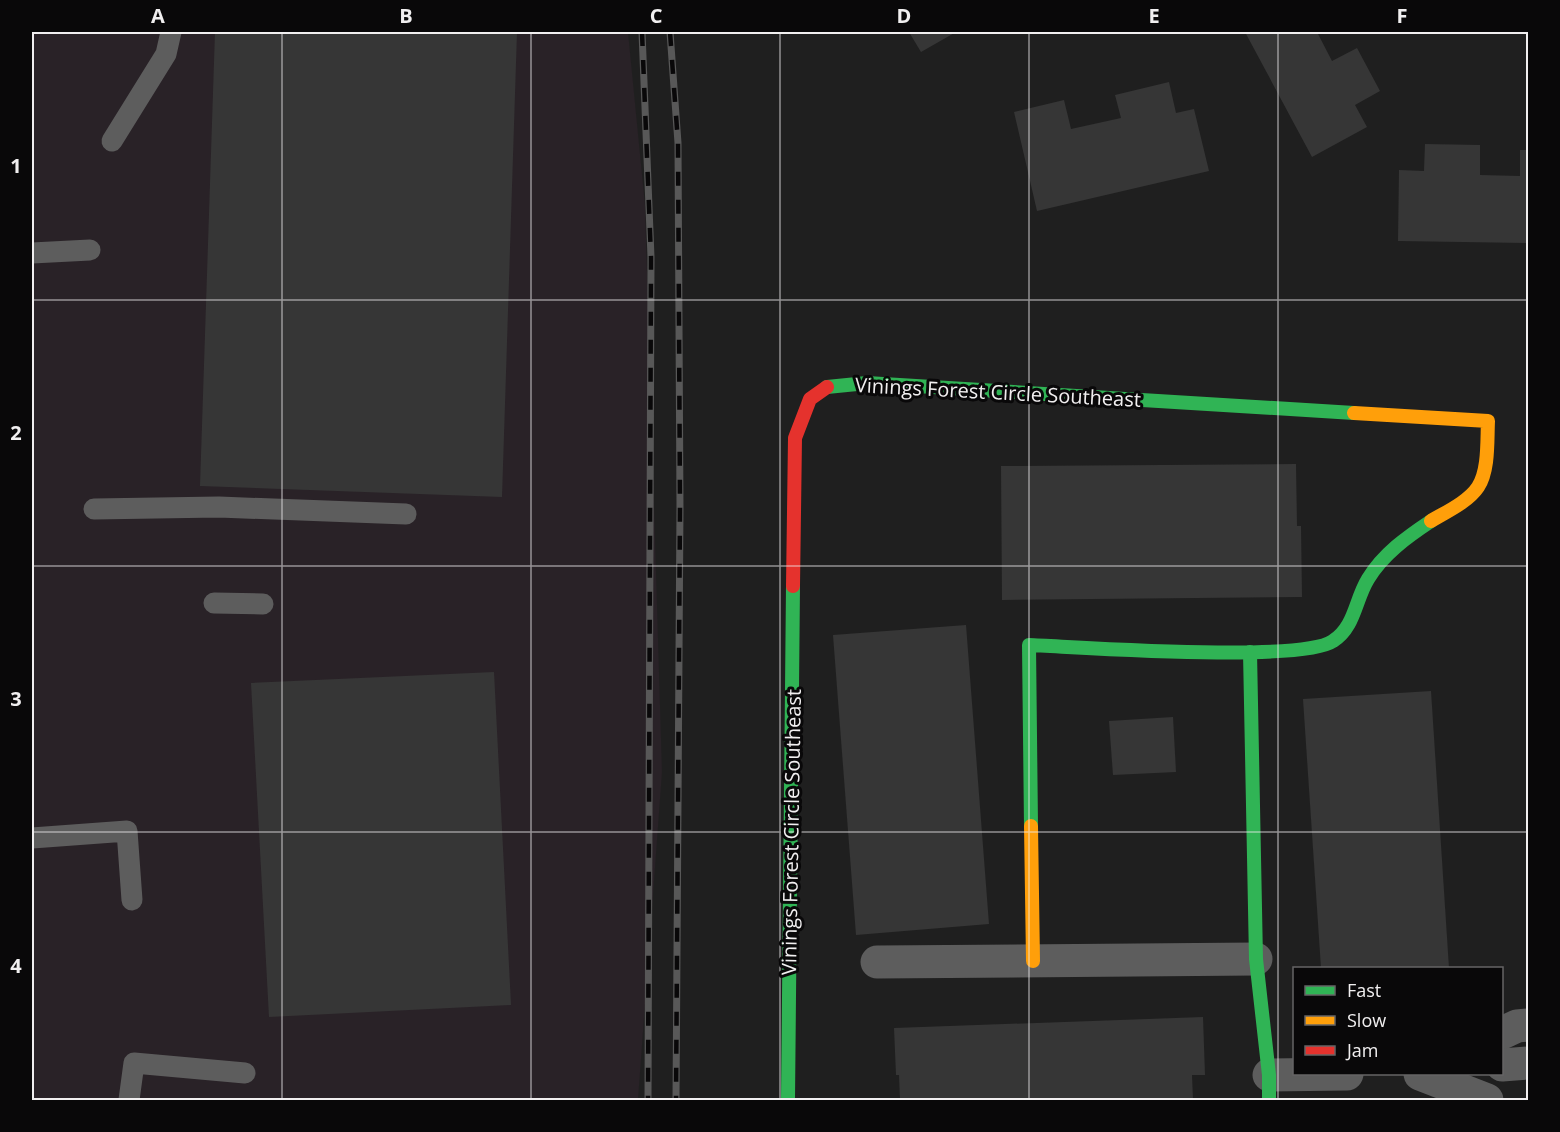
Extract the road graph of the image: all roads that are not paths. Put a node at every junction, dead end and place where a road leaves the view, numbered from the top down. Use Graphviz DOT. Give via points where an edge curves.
graph roads {
  1 [pos="171,32"];
  2 [pos="112,141"];
  3 [pos="90,250"];
  4 [pos="32,253"];
  5 [pos="94,509"];
  6 [pos="406,514"];
  7 [pos="214,603"];
  8 [pos="263,604"];
  9 [pos="1250,652"];
  10 [pos="32,838"];
  11 [pos="132,900"];
  12 [pos="1256,959"];
  13 [pos="1033,961"];
  14 [pos="878,962"];
  15 [pos="1528,1025"];
  16 [pos="1503,1033"];
  17 [pos="1528,1063"];
  18 [pos="1503,1065"];
  19 [pos="245,1073"];
  20 [pos="1341,1075"];
  21 [pos="1423,1075"];
  22 [pos="1269,1088"];
  23 [pos="129,1101"];
  24 [pos="788,1101"];
  25 [pos="1488,1101"];
  1 -- 2 [label="lane" via="166,54"];
  3 -- 4 [label="lane"];
  5 -- 6 [label="lane" via="219,507"];
  7 -- 8 [label="lane"];
  9 -- 12 [label="street"];
  9 -- 13 [label="street, Vinings Forest Circle Southeast" via="1029,645"];
  9 -- 24 [label="street, Vinings Forest Circle Southeast" via="1319,648 1334,641 1350,624 1368,579 1400,540 1460,503 1478,487 1485,465 1488,421 867,383 837,384 809,398 800,414 795,438"];
  10 -- 11 [label="lane" via="127,831"];
  12 -- 13 [label="street"];
  12 -- 22 [label="street"];
  13 -- 14 [label="street"];
  15 -- 16 [label="street"];
  17 -- 18 [label="street"];
  19 -- 23 [label="lane" via="135,1063"];
  20 -- 22 [label="street"];
  21 -- 25 [label="street"];
}
